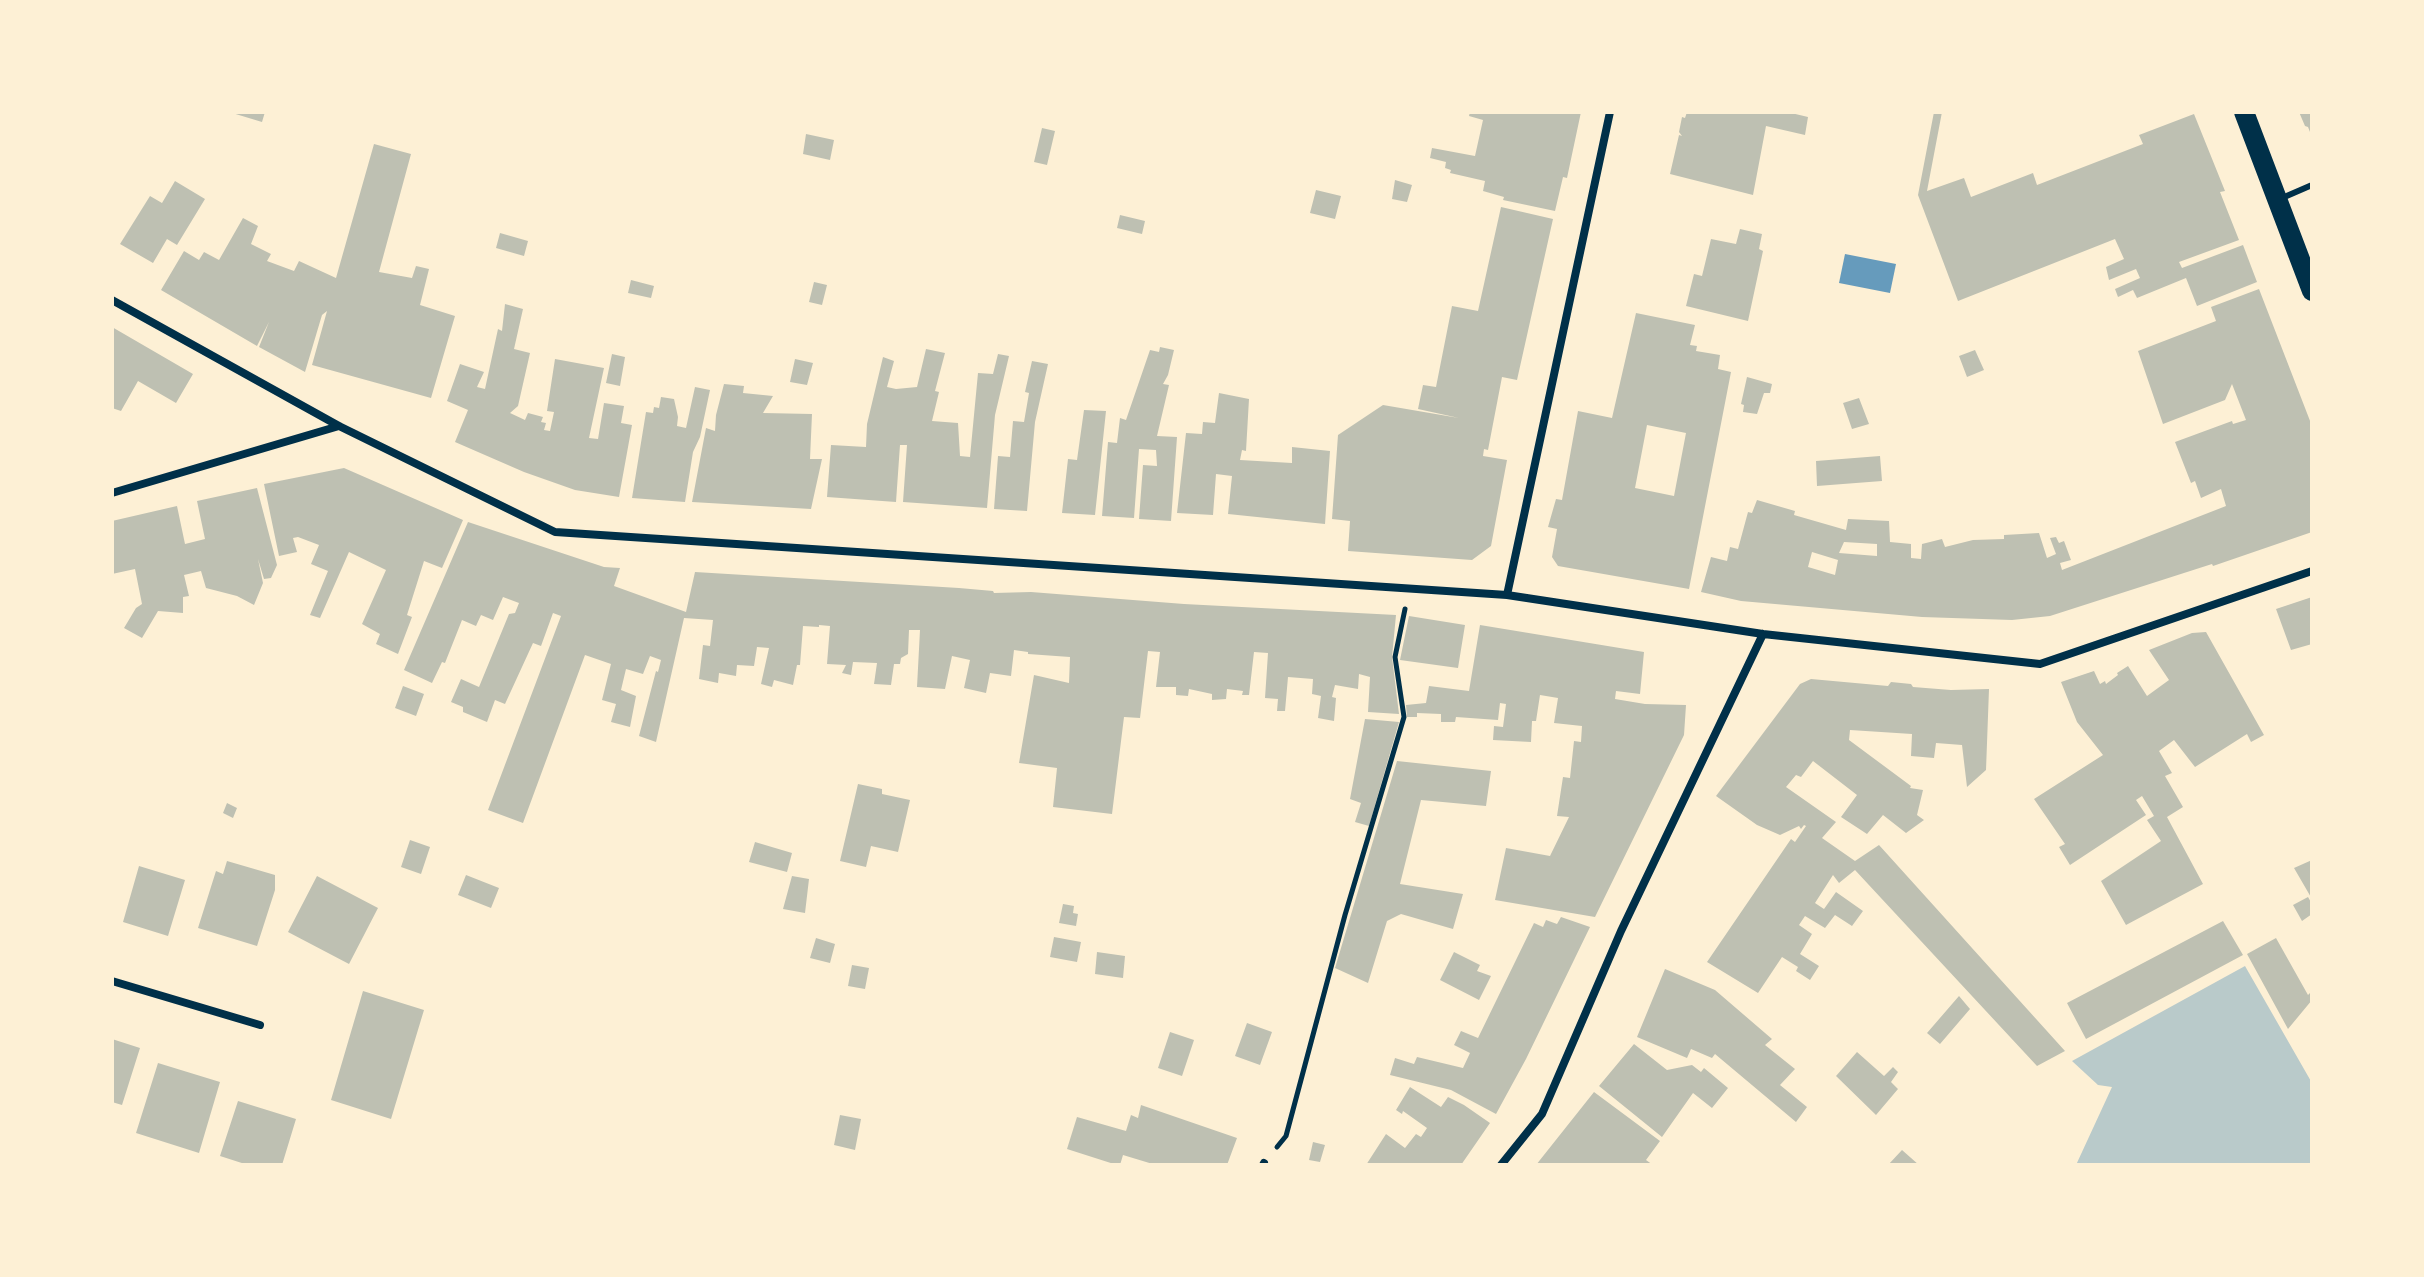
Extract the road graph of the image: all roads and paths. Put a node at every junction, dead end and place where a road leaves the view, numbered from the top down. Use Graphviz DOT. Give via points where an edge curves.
graph roads {
  1 [pos="1610,112"];
  2 [pos="2244,112"];
  3 [pos="2312,185"];
  4 [pos="2277,200"];
  5 [pos="2312,291"];
  6 [pos="112,300"];
  7 [pos="339,426"];
  8 [pos="112,493"];
  9 [pos="2312,571"];
  10 [pos="1409,589"];
  11 [pos="1507,595"];
  12 [pos="1763,634"];
  13 [pos="112,981"];
  14 [pos="260,1025"];
  15 [pos="1263,1164"];
  16 [pos="1501,1165"];
  1 -- 11 [label="street"];
  2 -- 4 [label="main road"];
  3 -- 4 [label="lane"];
  4 -- 5 [label="main road"];
  6 -- 7 [label="street"];
  7 -- 8 [label="street"];
  7 -- 10 [label="street" via="555,532"];
  9 -- 12 [label="street" via="2040,664"];
  10 -- 11 [label="street"];
  10 -- 15 [label="path" via="1395,657 1404,717 1286,1136"];
  11 -- 12 [label="street"];
  12 -- 16 [label="street" via="1621,931 1542,1114"];
  13 -- 14 [label="street"];
}
